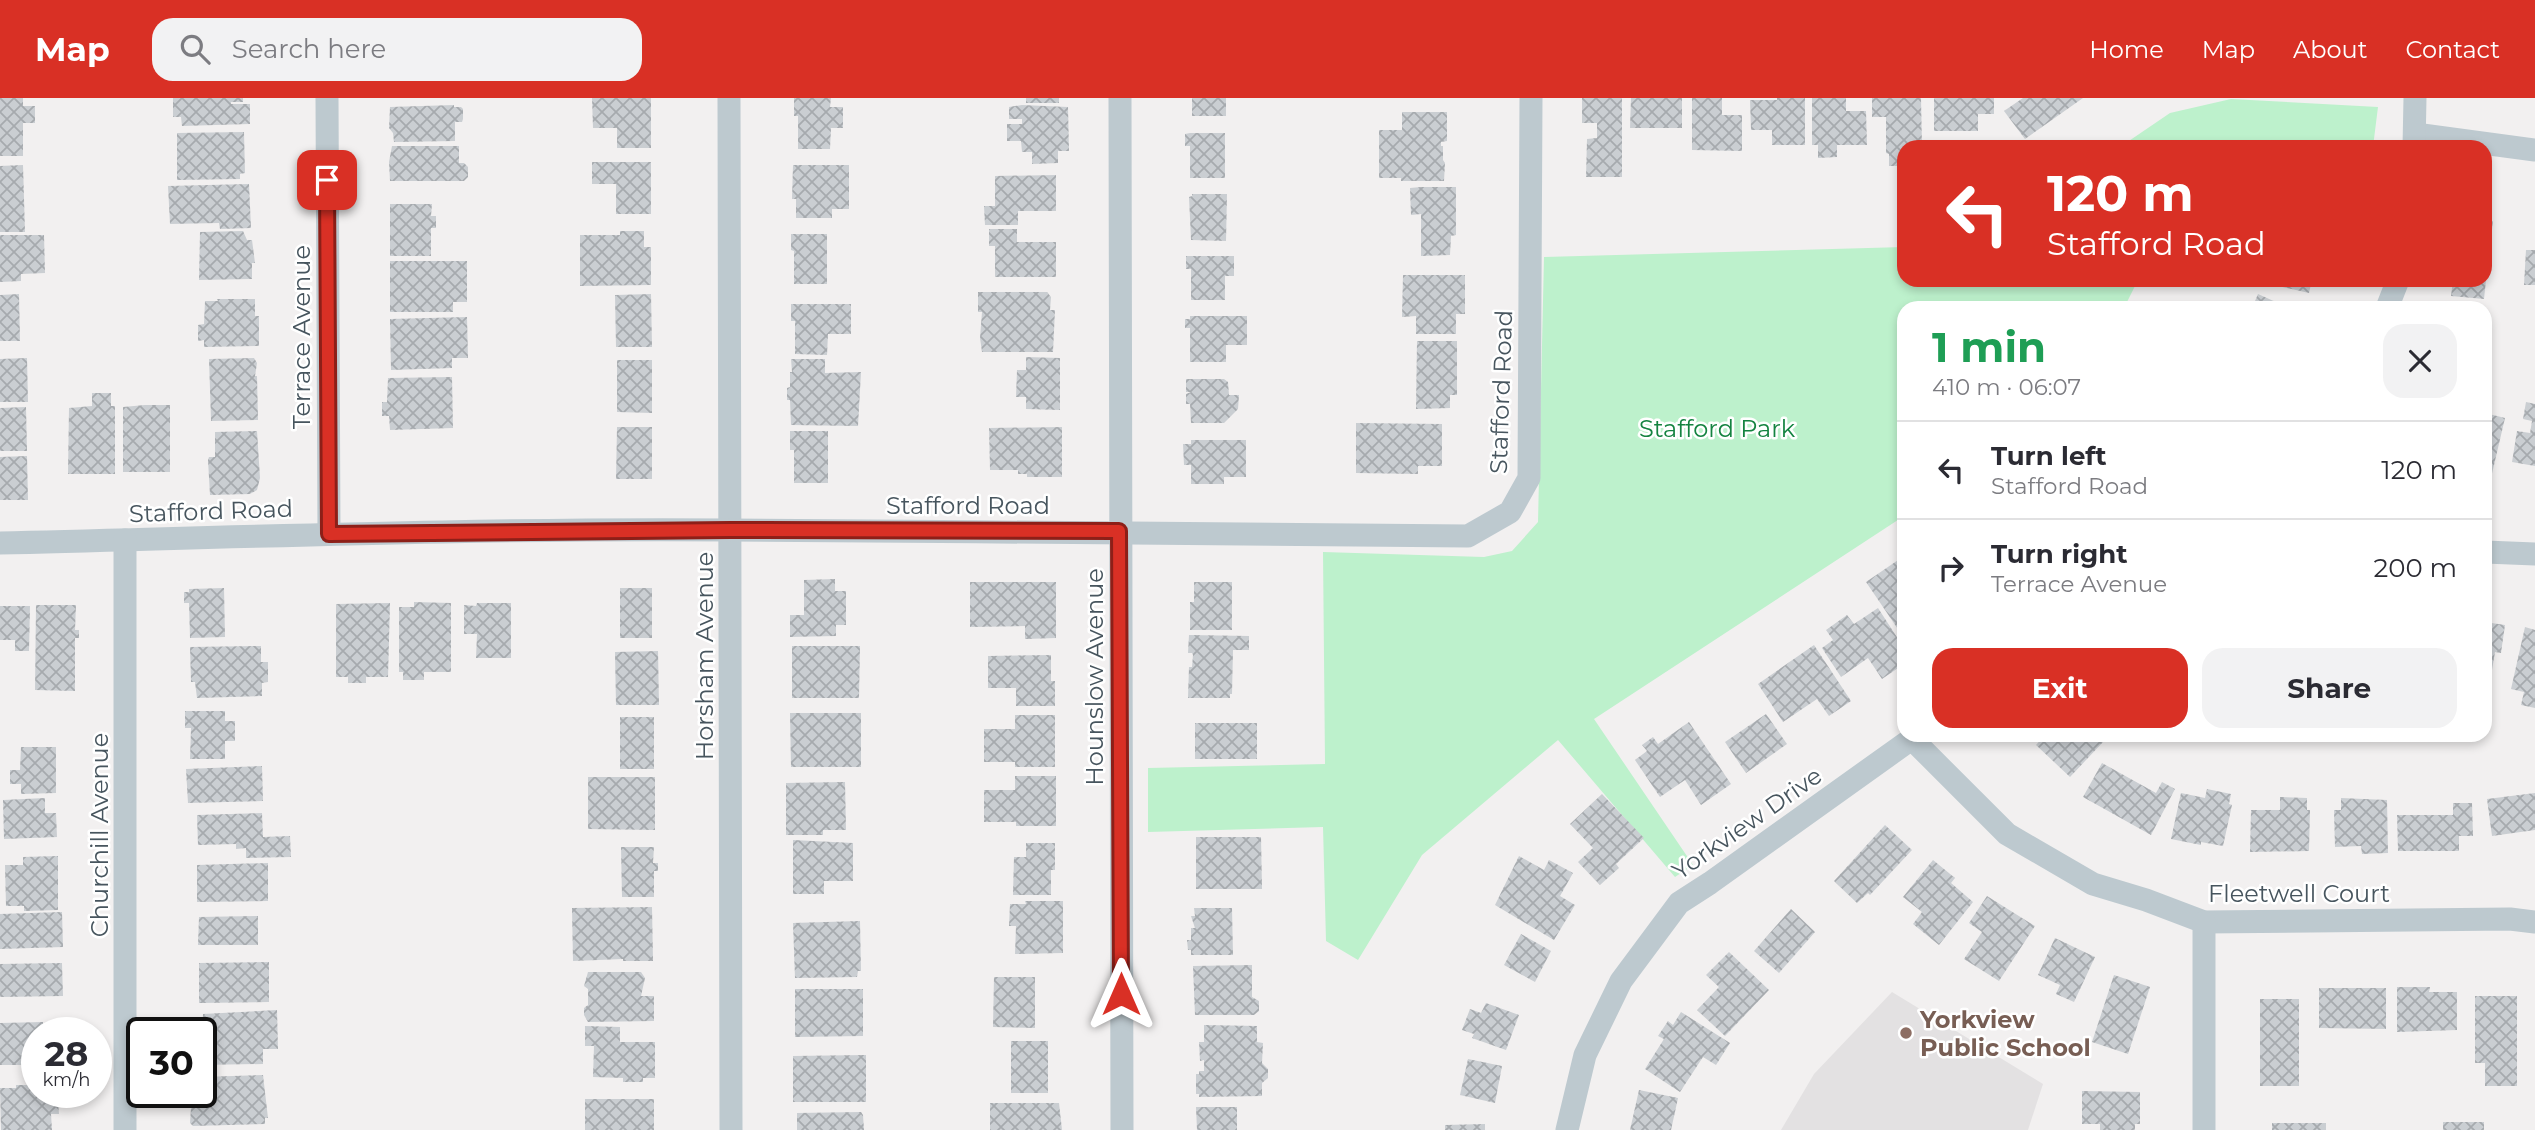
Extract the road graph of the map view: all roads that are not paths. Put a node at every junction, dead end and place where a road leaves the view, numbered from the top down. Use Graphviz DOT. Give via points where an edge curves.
graph roads {
  1 [pos="327,98"];
  2 [pos="729,98"];
  3 [pos="1120,98"];
  4 [pos="1531,98"];
  5 [pos="2415,98"];
  6 [pos="2415,140"];
  7 [pos="2492,147"];
  8 [pos="2535,150"];
  9 [pos="730,530"];
  10 [pos="1119,531"];
  11 [pos="329,534"];
  12 [pos="125,540"];
  13 [pos="0,543"];
  14 [pos="2492,552"];
  15 [pos="2535,554"];
  16 [pos="1907,742"];
  17 [pos="1919,742"];
  18 [pos="2204,922"];
  19 [pos="2535,922"];
  20 [pos="125,1130"];
  21 [pos="731,1130"];
  22 [pos="1122,1130"];
  23 [pos="1567,1130"];
  24 [pos="2204,1130"];
  1 -- 11 [label="street, Terrace Avenue"];
  2 -- 9 [label="street, Horsham Avenue"];
  3 -- 10 [label="street, Hounslow Avenue"];
  4 -- 10 [label="street, Stafford Road" via="1529,478 1510,512 1468,536"];
  5 -- 6 [label="street"];
  7 -- 8 [label="street"];
  9 -- 10 [label="street, Stafford Road"];
  9 -- 11 [label="street, Stafford Road"];
  9 -- 21 [label="street, Horsham Avenue"];
  10 -- 22 [label="street, Hounslow Avenue"];
  11 -- 12 [label="street, Stafford Road"];
  12 -- 13 [label="street, Stafford Road"];
  12 -- 20 [label="street, Churchill Avenue"];
  14 -- 15 [label="street"];
  16 -- 23 [label="street, Yorkview Drive" via="1679,903 1622,981 1585,1055"];
  17 -- 18 [label="street, Fleetwell Court" via="2007,834 2093,884"];
  18 -- 19 [label="street, Fleetwell Court"];
  18 -- 24 [label="street"];
}
